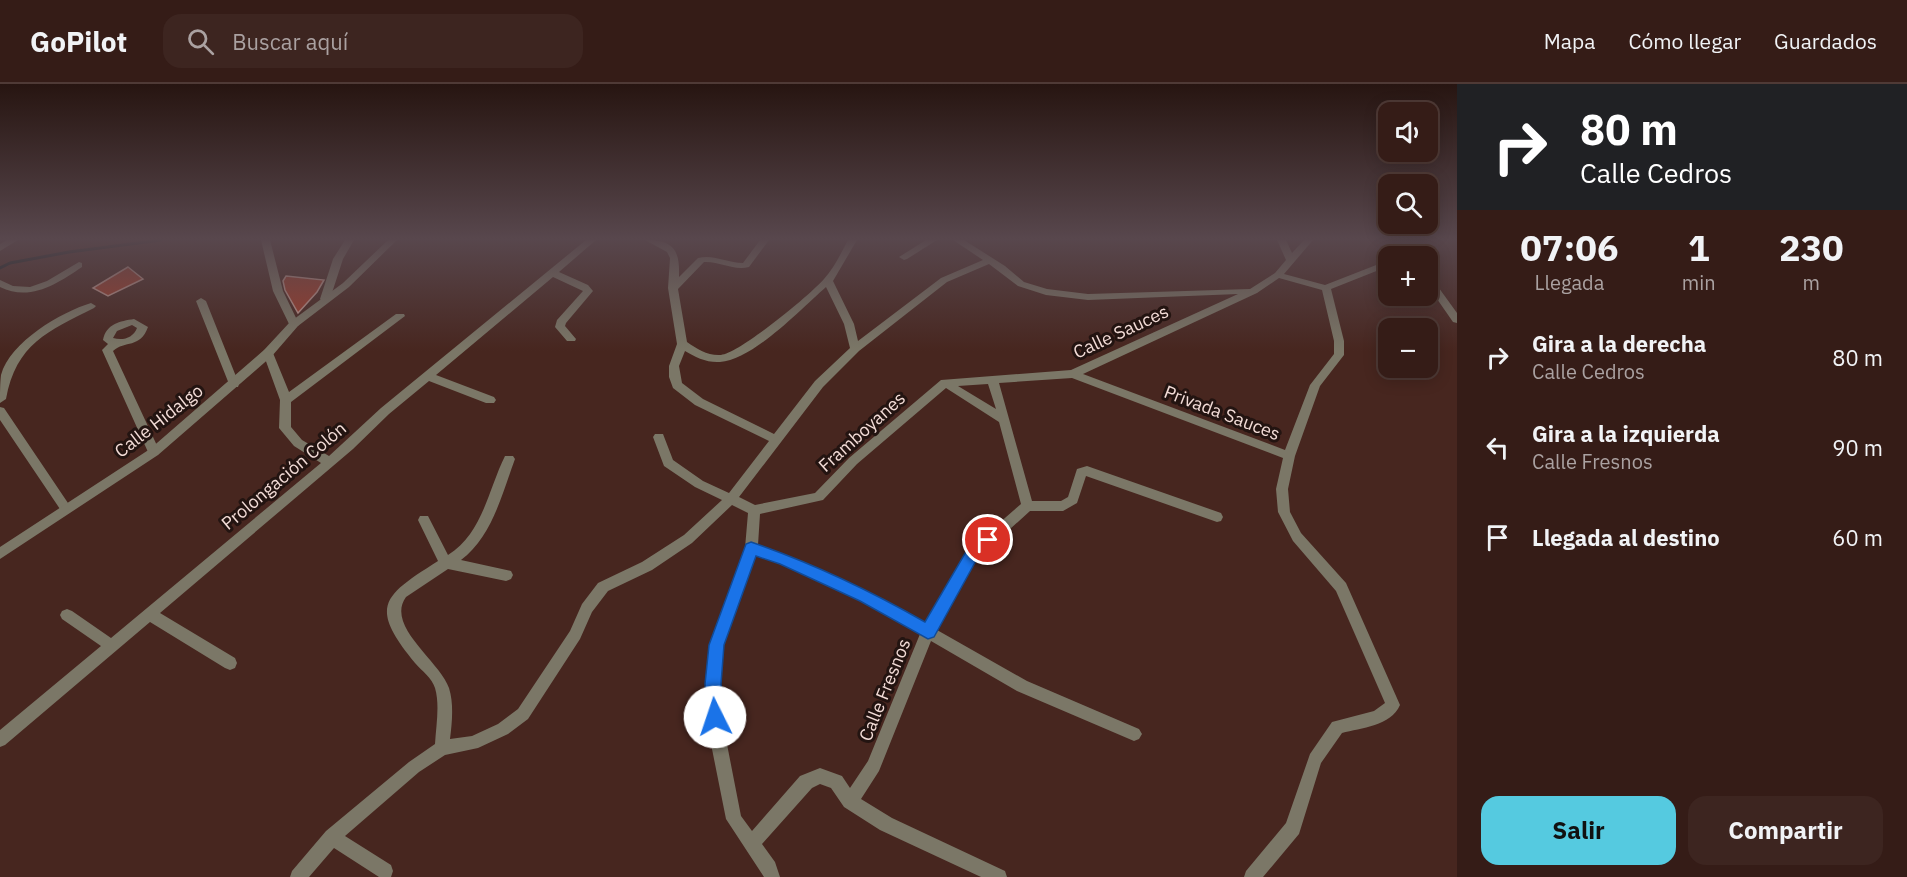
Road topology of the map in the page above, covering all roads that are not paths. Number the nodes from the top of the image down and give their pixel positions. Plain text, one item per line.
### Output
1 (56, 277) edge
2 (274, 277) edge
3 (332, 277) edge
4 (354, 277) edge
5 (547, 277) edge
6 (561, 277) edge
7 (674, 277) edge
8 (684, 277) edge
9 (830, 277) edge
10 (951, 277) edge
11 (1012, 277) edge
12 (1275, 277) edge
13 (1285, 277) edge
14 (1354, 277) edge
15 (828, 281) junction
16 (0, 283) edge
17 (673, 288) junction
18 (1326, 288) junction
19 (1254, 291) junction
20 (1438, 293) edge
21 (325, 299) junction
22 (201, 301) dead end
23 (91, 306) dead end
24 (400, 316) dead end
25 (1457, 320) edge
26 (294, 324) junction
27 (571, 339) dead end
28 (116, 343) dead end
29 (682, 344) junction
30 (855, 349) junction
31 (268, 353) junction
32 (1073, 374) junction
33 (430, 377) junction
34 (993, 381) junction
35 (945, 383) junction
36 (234, 384) junction
37 (0, 399) edge
38 (286, 400) junction
39 (490, 400) dead end
40 (0, 411) edge
41 (1004, 420) junction
42 (659, 437) dead end
43 (775, 439) junction
44 (154, 452) junction
45 (1289, 456) junction
46 (509, 459) dead end
47 (329, 462) junction
48 (730, 500) junction
49 (1026, 506) junction
50 (66, 509) junction
51 (754, 510) junction
52 (1217, 517) dead end
53 (424, 520) dead end
54 (751, 548) junction
55 (0, 554) edge
56 (446, 563) junction
57 (506, 575) dead end
58 (149, 614) junction
59 (67, 615) dead end
60 (928, 632) junction
61 (112, 646) junction
62 (230, 663) dead end
63 (1134, 734) dead end
64 (0, 741) edge
65 (442, 747) junction
66 (850, 801) junction
67 (332, 837) junction
68 (752, 843) junction
69 (385, 871) dead end
70 (298, 877) edge
71 (772, 877) edge
72 (999, 877) edge
73 (1252, 877) edge

1 - 16 street
2 - 26 street
3 - 21 street
4 - 21 street, Calle Hidalgo
5 - 33 street, Prolongación Colón
6 - 27 street
7 - 17 street
8 - 17 street
9 - 15 street
10 - 30 street
11 - 19 street
12 - 19 street, Calle Sauces
13 - 18 street
14 - 18 street
15 - 29 street
15 - 30 street
17 - 29 street
18 - 45 street, Privada Sauces
19 - 32 street, Calle Sauces
20 - 25 street
21 - 26 street, Calle Hidalgo
22 - 36 street
23 - 37 street
24 - 38 street
26 - 31 street, Calle Hidalgo
28 - 44 street
29 - 43 street
30 - 43 street
31 - 36 street, Calle Hidalgo
31 - 38 street
32 - 34 street, Calle Sauces
32 - 45 street, Privada Sauces
33 - 39 street
33 - 47 street, Prolongación Colón
34 - 35 street
34 - 41 street
35 - 41 street
35 - 51 street, Framboyanes
36 - 44 street, Calle Hidalgo
38 - 47 street
40 - 50 street
41 - 49 street
42 - 48 street
43 - 48 street
44 - 50 street, Calle Hidalgo
45 - 73 street
46 - 56 street
47 - 58 street, Prolongación Colón
48 - 51 street
48 - 65 street
49 - 52 street
49 - 60 street, Calle Fresnos
50 - 55 street, Calle Hidalgo
51 - 54 street
53 - 56 street
54 - 60 street
54 - 68 street
56 - 57 street
56 - 65 street
58 - 61 street, Prolongación Colón
58 - 62 street
59 - 61 street
60 - 63 street
60 - 66 street, Calle Fresnos
61 - 64 street, Prolongación Colón
65 - 67 street
66 - 68 street
66 - 72 street
67 - 69 street
67 - 70 street
68 - 71 street

